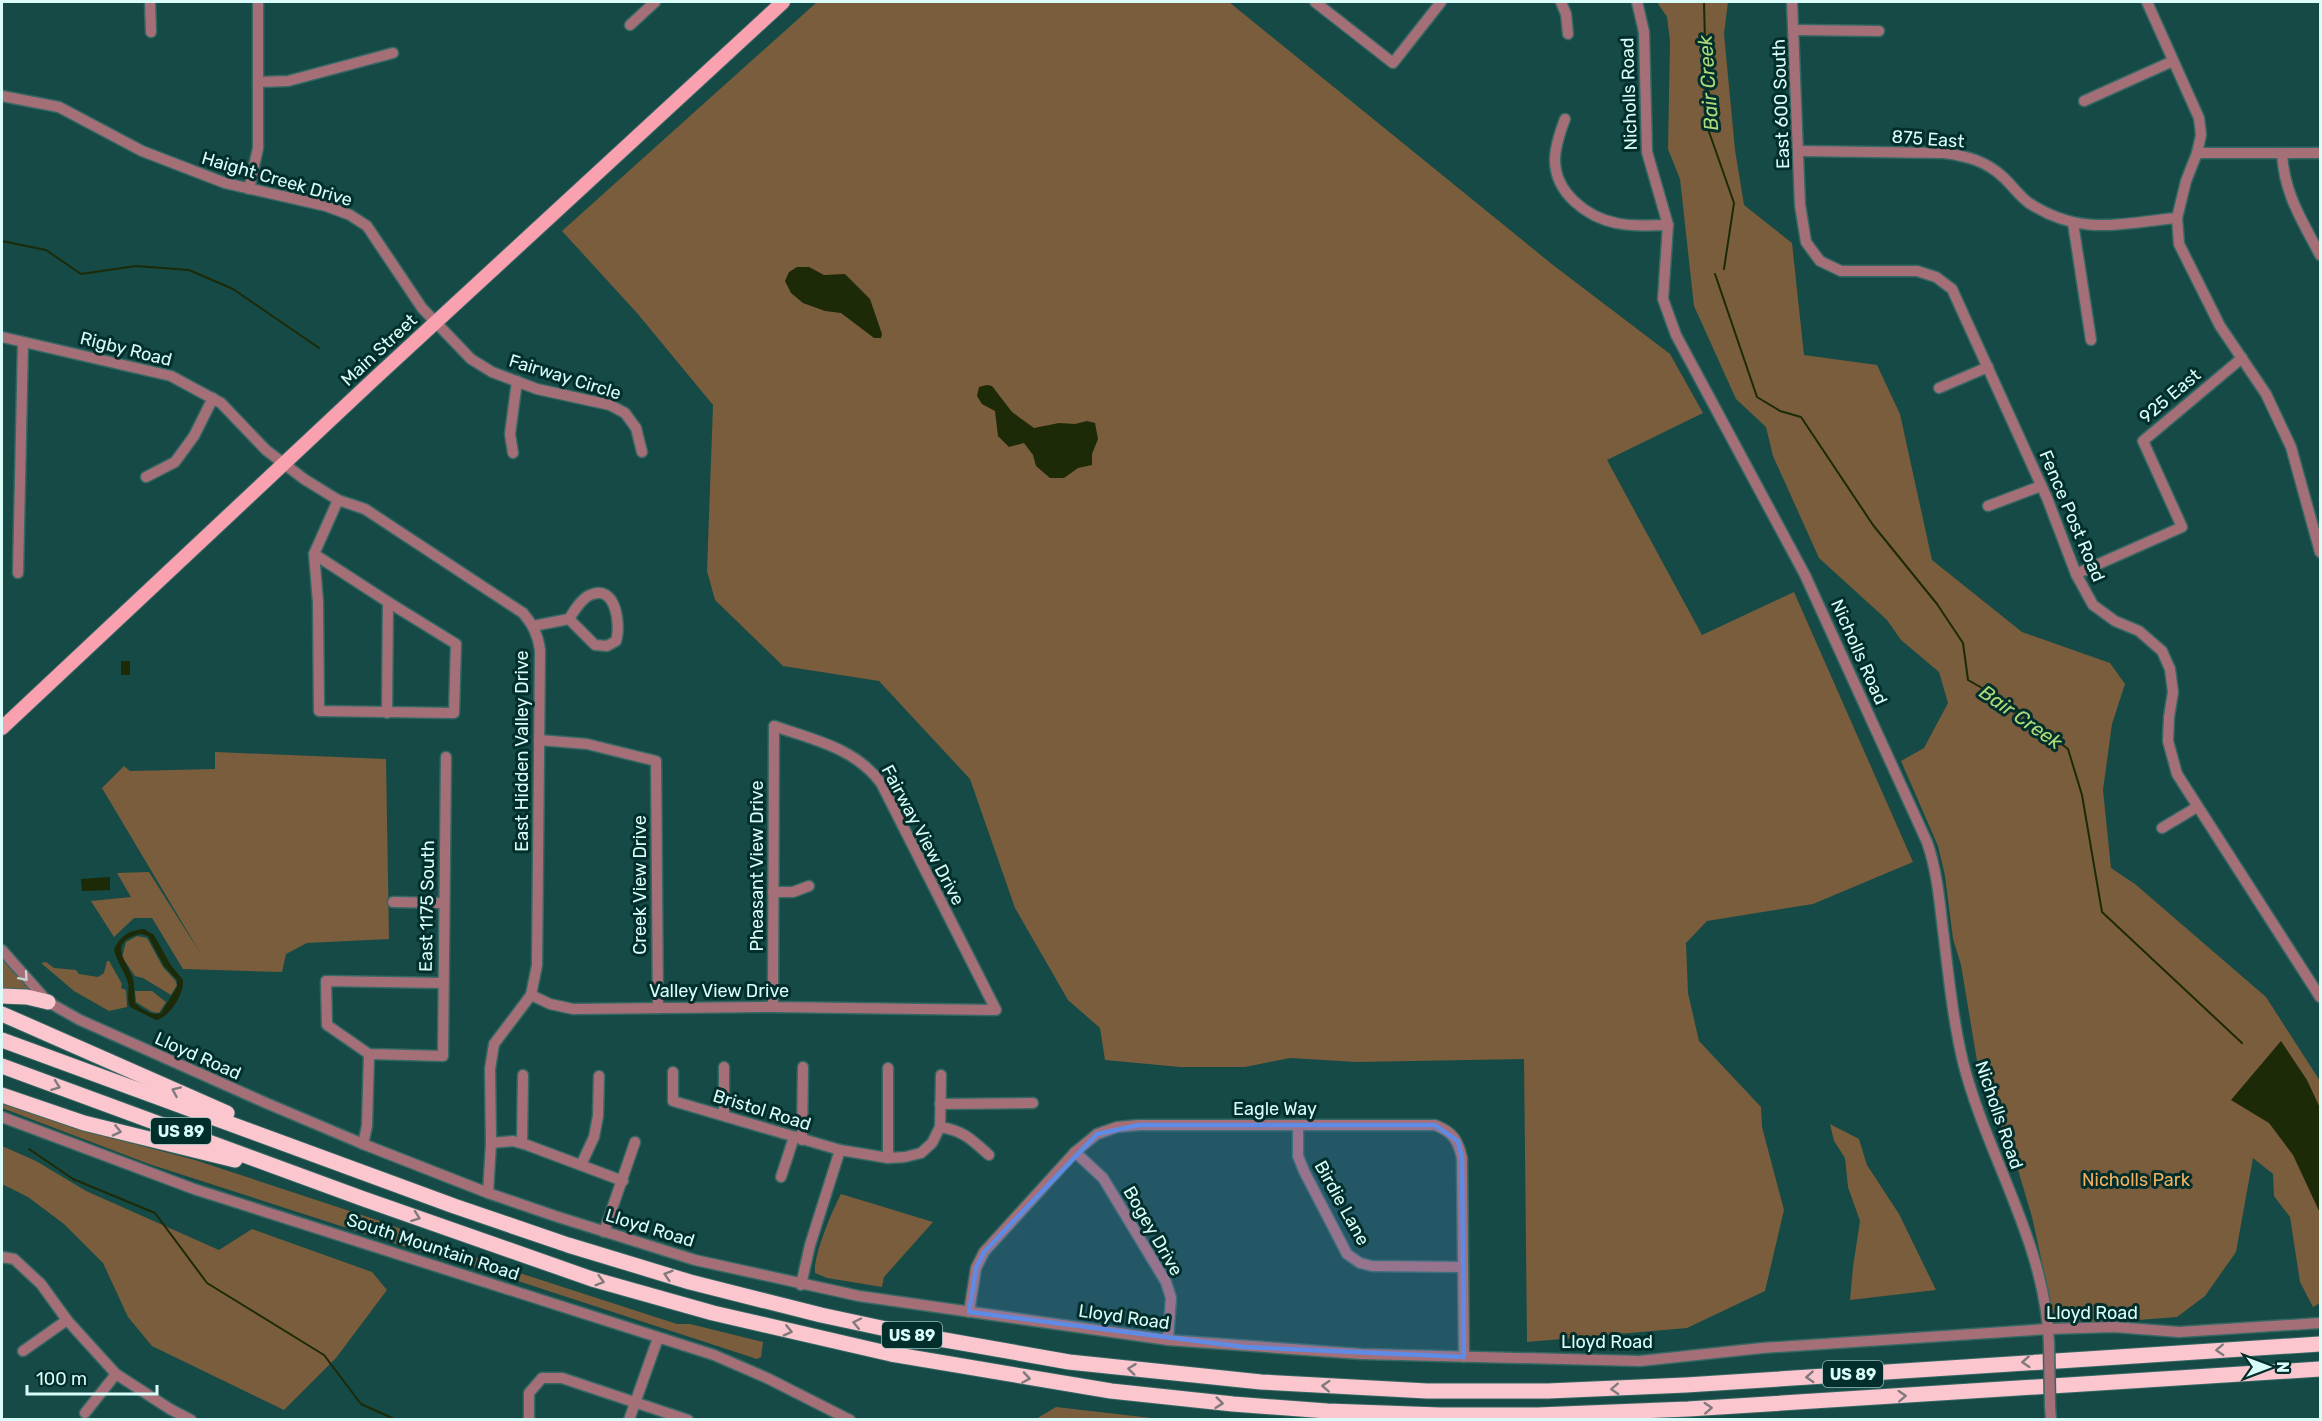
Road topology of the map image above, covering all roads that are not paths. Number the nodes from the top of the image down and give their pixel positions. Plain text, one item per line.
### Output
1 (150, 2) edge
2 (258, 2) edge
3 (655, 2) edge
4 (783, 2) edge
5 (1442, 2) edge
6 (1561, 2) edge
7 (1636, 2) edge
8 (1792, 2) edge
9 (2147, 2) edge
10 (1321, 3) edge
11 (630, 25) dead end
12 (1795, 30) junction
13 (1880, 31) dead end
14 (151, 32) dead end
15 (1568, 34) dead end
16 (393, 52) dead end
17 (2173, 61) junction
18 (258, 81) junction
19 (2, 96) edge
20 (2084, 101) dead end
21 (1565, 119) dead end
22 (1799, 151) junction
23 (2197, 153) junction
24 (2282, 153) junction
25 (2320, 153) edge
26 (249, 189) junction
27 (1800, 205) joint
28 (2176, 218) junction
29 (2073, 223) junction
30 (1668, 225) junction
31 (2320, 255) edge
32 (435, 323) junction
33 (2, 337) edge
34 (2091, 340) dead end
35 (24, 342) junction
36 (2242, 358) junction
37 (1988, 367) junction
38 (517, 381) junction
39 (1939, 388) dead end
40 (213, 398) junction
41 (642, 452) dead end
42 (513, 453) dead end
43 (284, 465) junction
44 (146, 477) dead end
45 (2041, 486) junction
46 (338, 500) junction
47 (1988, 506) dead end
48 (2320, 552) edge
49 (314, 554) junction
50 (18, 573) dead end
51 (2076, 574) junction
52 (388, 602) junction
53 (568, 619) junction
54 (533, 626) junction
55 (387, 713) junction
56 (774, 726) joint
57 (2, 728) edge
58 (539, 740) junction
59 (446, 757) dead end
60 (2197, 807) junction
61 (2162, 828) dead end
62 (809, 886) dead end
63 (773, 892) junction
64 (393, 902) dead end
65 (443, 903) junction
66 (2, 950) edge
67 (443, 982) junction
68 (531, 995) junction
69 (2, 996) edge
70 (2320, 997) edge
71 (48, 1002) junction
72 (772, 1007) junction
73 (658, 1008) junction
74 (996, 1010) joint
75 (2, 1014) edge
76 (2, 1040) edge
77 (369, 1054) junction
78 (2, 1066) edge
79 (803, 1067) dead end
80 (724, 1068) dead end
81 (888, 1068) dead end
82 (674, 1072) dead end
83 (523, 1075) dead end
84 (941, 1075) dead end
85 (599, 1076) dead end
86 (2, 1095) edge
87 (1033, 1103) dead end
88 (940, 1104) junction
89 (724, 1114) junction
90 (2, 1117) edge
91 (1298, 1125) junction
92 (940, 1127) junction
93 (798, 1138) junction
94 (635, 1142) dead end
95 (490, 1143) junction
96 (522, 1143) junction
97 (363, 1144) junction
98 (840, 1150) junction
99 (1076, 1152) junction
100 (988, 1155) dead end
101 (888, 1158) junction
102 (581, 1165) junction
103 (344, 1166) junction
104 (781, 1177) dead end
105 (623, 1181) junction
106 (488, 1193) junction
107 (361, 1198) junction
108 (604, 1232) junction
109 (2, 1257) edge
110 (1463, 1267) junction
111 (801, 1285) junction
112 (969, 1312) junction
113 (67, 1320) junction
114 (2320, 1323) edge
115 (2048, 1329) junction
116 (658, 1338) junction
117 (1168, 1340) junction
118 (2320, 1344) edge
119 (23, 1351) dead end
120 (1464, 1357) junction
121 (2320, 1369) edge
122 (117, 1374) junction
123 (635, 1402) junction
124 (85, 1413) dead end
125 (191, 1419) edge
126 (529, 1419) edge
127 (629, 1419) edge
128 (688, 1419) edge
129 (850, 1419) edge
130 (2051, 1419) edge

1 - 14 street
2 - 18 street
3 - 11 street
4 - 32 main road, Main Street
5 - 10 street
6 - 15 street
7 - 30 street, Nicholls Road
8 - 12 street, East 600 South
9 - 17 street
12 - 13 street
12 - 22 street, East 600 South
16 - 18 street
17 - 20 street
17 - 23 street
18 - 26 street
19 - 26 street, Haight Creek Drive
21 - 30 street
22 - 27 street, East 600 South
22 - 29 street, 875 East
23 - 24 street
23 - 28 street
24 - 25 street
24 - 31 street
26 - 32 street, Haight Creek Drive
27 - 37 street, Fence Post Road
28 - 29 street, 875 East
28 - 36 street
29 - 34 street
30 - 115 street, Nicholls Road
32 - 38 street, Fairway Circle
32 - 43 main road, Main Street
33 - 35 street, Rigby Road
35 - 40 street, Rigby Road
35 - 50 street
36 - 48 street
36 - 51 street, 925 East
37 - 39 street
37 - 45 street, Fence Post Road
38 - 41 street, Fairway Circle
38 - 42 street
40 - 43 street, Rigby Road
40 - 44 street
43 - 46 street, East Hidden Valley Drive
43 - 57 main road, Main Street
45 - 47 street
45 - 51 street, Fence Post Road
46 - 49 street
46 - 54 street, East Hidden Valley Drive
49 - 52 street
49 - 55 street
51 - 60 street, Fence Post Road
52 - 55 street
52 - 55 street
53 - 53 street
53 - 54 street
54 - 58 street, East Hidden Valley Drive
56 - 63 street, Pheasant View Drive
56 - 74 street, Fairway View Drive
58 - 68 street, East Hidden Valley Drive
58 - 73 street, Creek View Drive
59 - 65 street, East 1175 South
60 - 61 street
60 - 70 street, Fence Post Road
62 - 63 street
63 - 72 street, Pheasant View Drive
64 - 65 street
65 - 67 street, East 1175 South
66 -> 71 street, Lloyd Road
67 - 77 street, East 1175 South
67 - 77 street
68 - 73 street, Valley View Drive
68 - 95 street
69 - 71 highway
71 - 97 street, Lloyd Road
72 - 73 street, Valley View Drive
72 - 74 street, Valley View Drive
103 -> 75 highway
76 - 103 highway, US 89
77 - 97 street
78 -> 107 highway, US 89
79 - 93 street
80 - 89 street
81 - 101 street
82 - 89 street, Bristol Road
83 - 96 street
84 - 88 street
85 - 102 street
86 -> 107 highway
87 - 88 street
88 - 92 street
89 - 93 street, Bristol Road
90 - 116 street, South Mountain Road
91 - 99 street, Eagle Way
91 - 110 street, Birdie Lane
91 - 110 street, Eagle Way
92 - 100 street
92 - 101 street, Bristol Road
93 - 98 street, Bristol Road
93 - 104 street
94 - 105 street
95 - 96 street
95 - 106 street
96 - 102 street
97 - 106 street, Lloyd Road
98 - 101 street, Bristol Road
98 - 111 street
99 - 112 street, Eagle Way
99 - 117 street, Bogey Drive
102 - 105 street
118 -> 103 highway, US 89
105 - 108 street
106 - 108 street, Lloyd Road
107 -> 121 highway, US 89
108 - 111 street, Lloyd Road
109 - 113 street
110 - 120 street, Eagle Way
111 - 112 street, Lloyd Road
112 - 117 street, Lloyd Road
113 - 119 street
113 - 122 street
114 - 115 street, Lloyd Road
115 - 120 street, Lloyd Road
115 - 130 street, Nicholls Road, bridge
116 - 123 street
116 - 129 street, South Mountain Road
117 - 120 street, Lloyd Road
122 - 124 street
122 - 125 street
123 - 126 street
123 - 127 street
123 - 128 street

